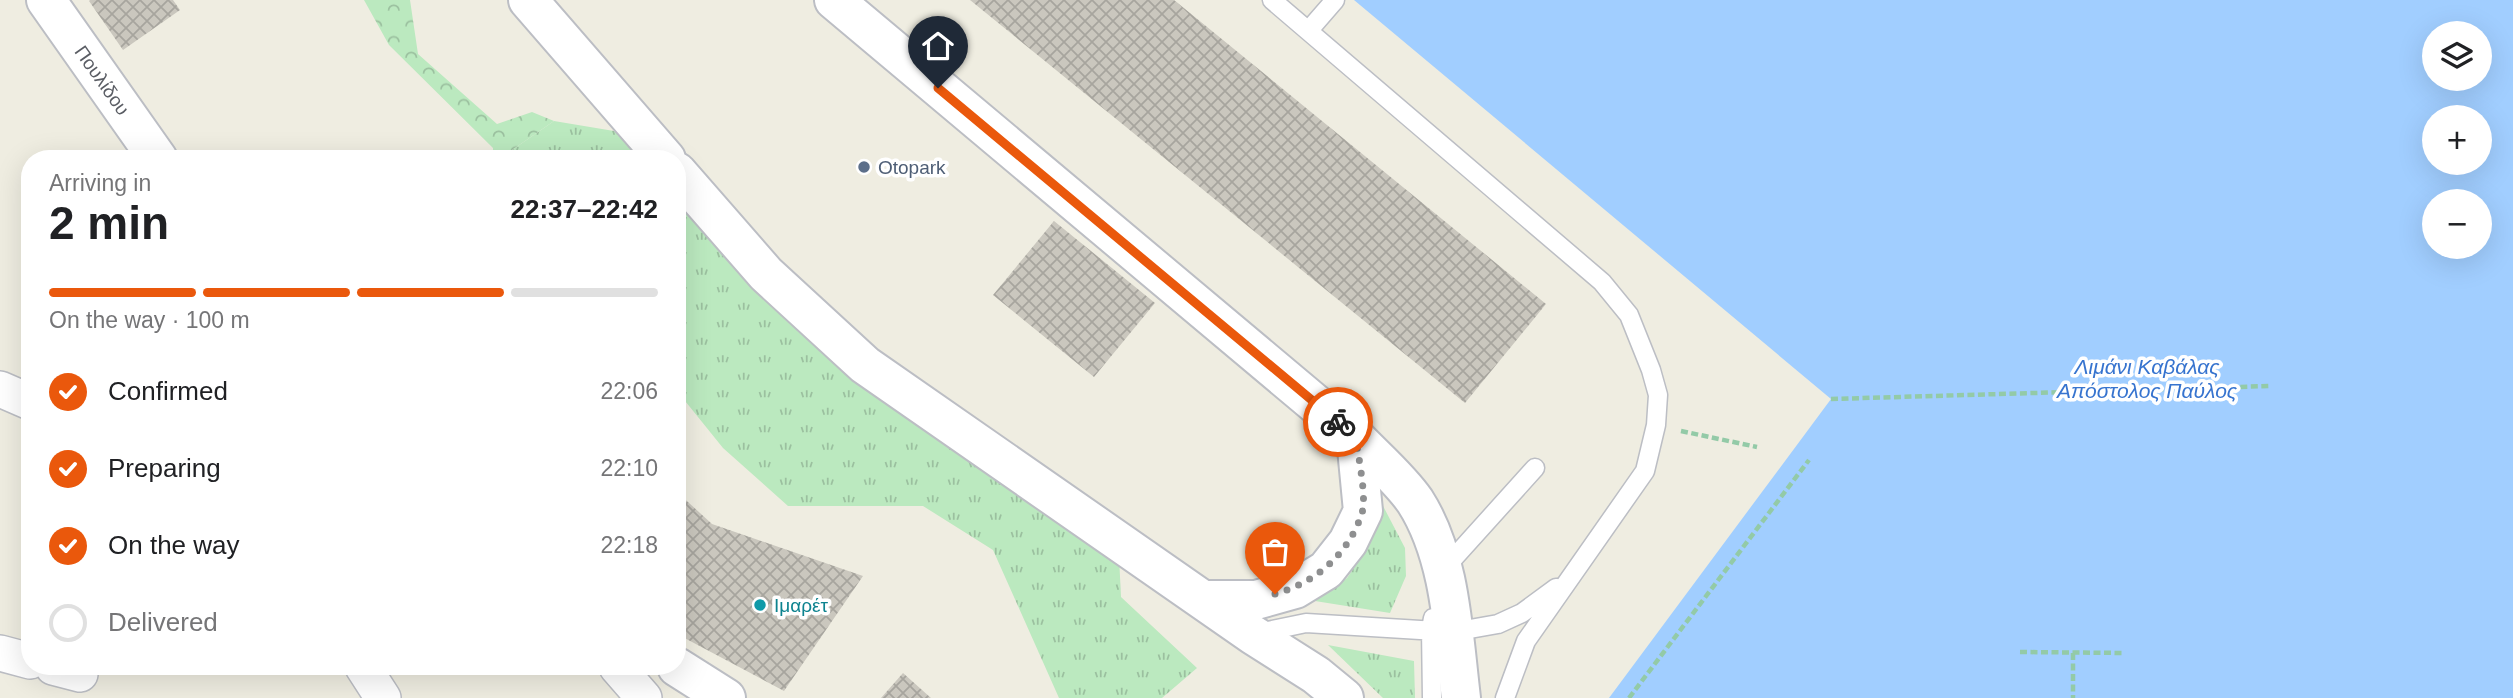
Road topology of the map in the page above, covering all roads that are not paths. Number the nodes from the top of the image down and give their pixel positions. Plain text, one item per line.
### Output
1 (46, 0) edge
2 (528, 0) edge
3 (835, 0) edge
4 (1272, 0) edge
5 (1335, 0) edge
6 (1309, 30) junction
7 (152, 150) edge
8 (658, 150) edge
9 (686, 182) edge
10 (0, 389) edge
11 (21, 398) edge
12 (1356, 438) junction
13 (1535, 468) dead end
14 (1442, 570) junction
15 (1568, 580) junction
16 (1205, 600) junction
17 (1442, 631) junction
18 (1252, 635) junction
19 (0, 653) edge
20 (21, 659) edge
21 (686, 673) edge
22 (368, 675) edge
23 (624, 675) edge
24 (383, 698) edge
25 (645, 698) edge
26 (726, 698) edge
27 (1344, 698) edge
28 (1432, 698) edge
29 (1461, 698) edge
30 (1506, 698) edge

1 - 7 street, Πουλίδου
2 - 8 street
3 - 12 street
4 - 6 lane
5 - 6 lane
6 - 15 lane
9 - 16 street
10 - 11 street
12 - 14 street
12 - 16 street
13 - 14 lane
14 - 17 street
15 - 17 lane
15 - 30 lane
16 - 18 street
17 - 18 lane
17 - 28 lane
17 - 29 street
18 - 27 street
19 - 20 street
21 - 26 street
22 - 24 street
23 - 25 street

